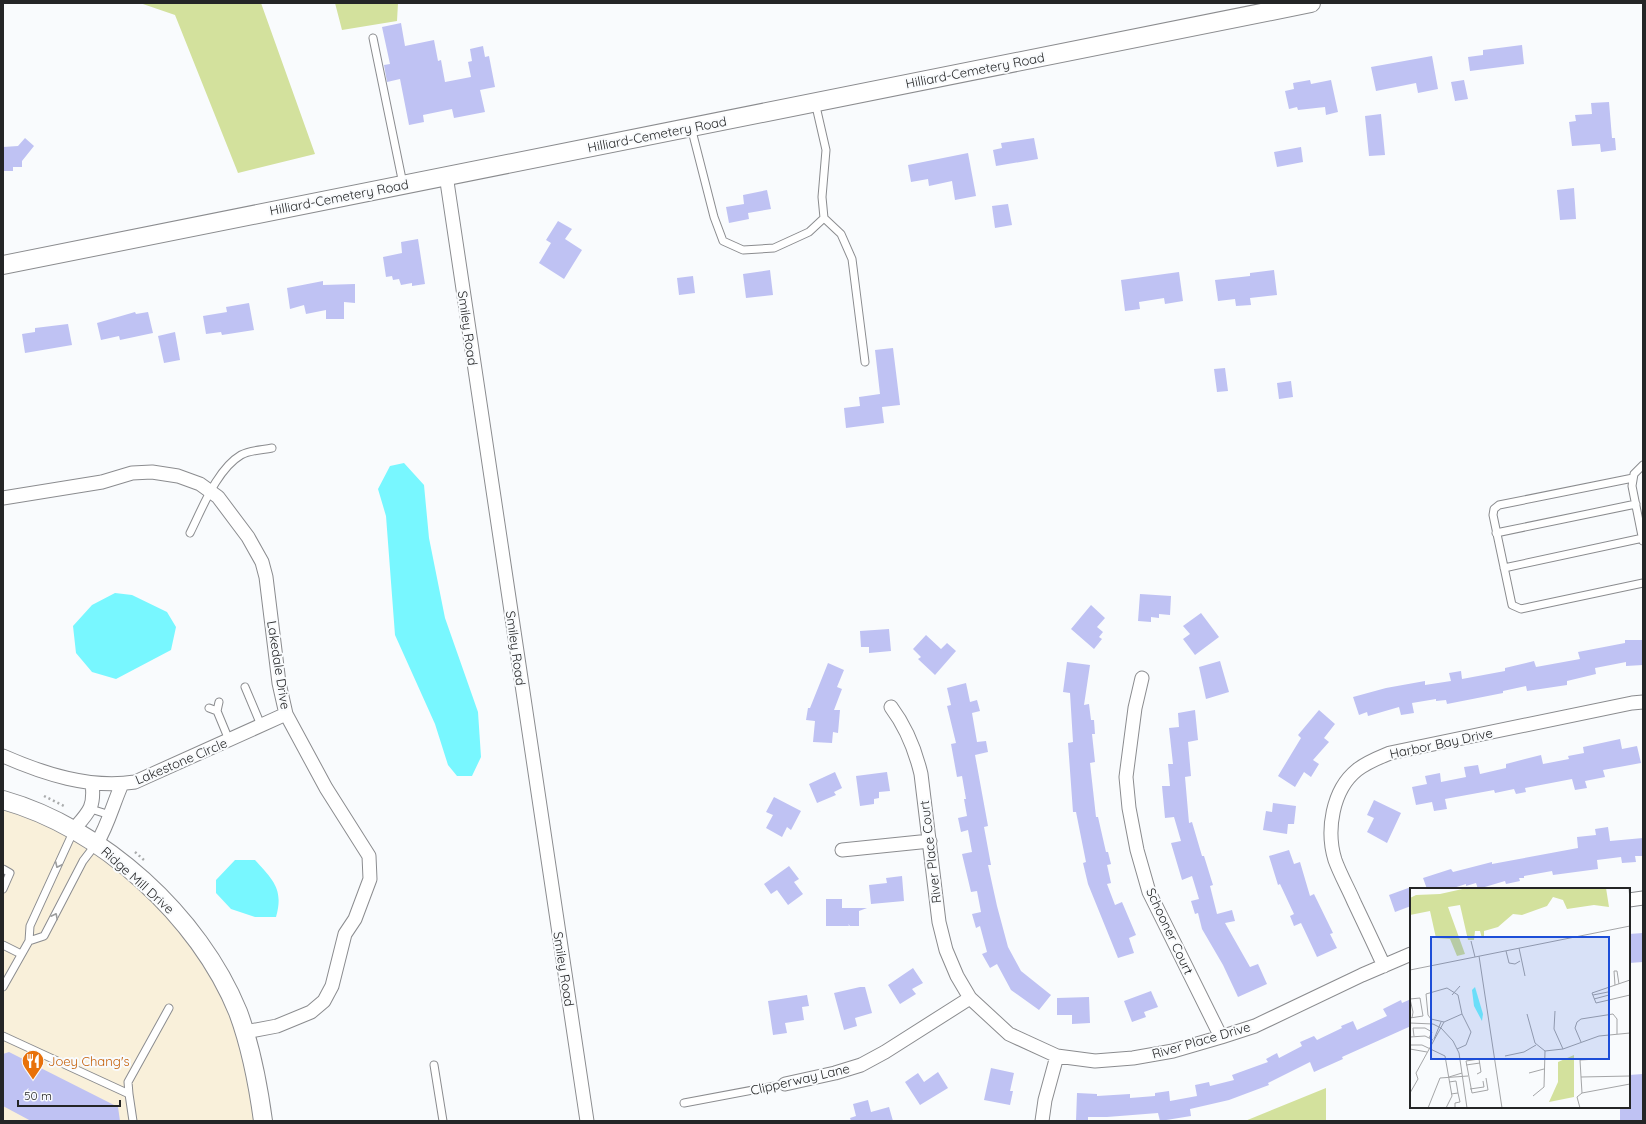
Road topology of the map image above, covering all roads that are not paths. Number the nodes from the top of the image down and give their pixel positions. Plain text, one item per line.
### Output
1 (1311, 3) edge
2 (373, 38) dead end
3 (815, 102) junction
4 (691, 127) junction
5 (446, 176) junction
6 (403, 184) junction
7 (824, 218) junction
8 (3, 265) edge
9 (865, 362) dead end
10 (272, 448) dead end
11 (1643, 465) edge
12 (1632, 478) junction
13 (212, 491) junction
14 (3, 498) edge
15 (1636, 504) junction
16 (190, 533) dead end
17 (1496, 533) junction
18 (1643, 539) edge
19 (1504, 568) junction
20 (1643, 583) edge
21 (1142, 678) dead end
22 (246, 686) dead end
23 (219, 702) dead end
24 (1643, 702) edge
25 (891, 707) dead end
26 (208, 708) dead end
27 (217, 711) junction
28 (286, 714) junction
29 (262, 725) junction
30 (229, 740) junction
31 (3, 756) edge
32 (92, 783) junction
33 (122, 784) junction
34 (3, 800) edge
35 (91, 809) junction
36 (110, 816) junction
37 (74, 829) junction
38 (930, 842) junction
39 (96, 843) junction
40 (842, 850) dead end
41 (3, 869) edge
42 (3, 889) edge
43 (1643, 898) edge
44 (1630, 900) edge
45 (29, 941) junction
46 (3, 945) edge
47 (21, 954) junction
48 (1410, 954) edge
49 (1384, 966) junction
50 (3, 987) edge
51 (970, 998) junction
52 (170, 1008) dead end
53 (245, 1032) junction
54 (3, 1036) edge
55 (1221, 1037) junction
56 (1057, 1056) junction
57 (434, 1065) dead end
58 (785, 1084) joint
59 (129, 1094) junction
60 (684, 1102) dead end
61 (133, 1121) edge
62 (263, 1121) edge
63 (443, 1121) edge
64 (587, 1121) edge
65 (1042, 1121) edge

1 - 3 main road, Hilliard-Cemetery Road
2 - 6 lane
3 - 4 main road, Hilliard-Cemetery Road
3 - 7 lane
4 - 5 main road, Hilliard-Cemetery Road
4 - 7 lane
5 - 6 main road, Hilliard-Cemetery Road
5 - 64 street, Smiley Road
6 - 8 main road, Hilliard-Cemetery Road
7 - 9 lane
10 - 13 lane
11 - 12 lane
12 - 15 lane
12 - 17 lane
13 - 14 street, Lakedale Drive
13 - 16 lane
13 - 28 street, Lakedale Drive
15 - 17 lane
15 - 18 lane
17 - 19 lane
18 - 19 lane
19 - 20 lane
21 - 55 street, Schooner Court
22 - 29 lane
23 - 27 lane
24 - 49 street, Harbor Bay Drive
25 - 38 street, River Place Court
26 - 27 lane
27 - 30 lane
28 - 29 street, Lakestone Circle
28 - 53 street, Lakedale Drive
29 - 30 street, Lakestone Circle
30 - 33 street, Lakestone Circle
31 - 32 street, Lakestone Circle
32 - 33 street, Lakestone Circle
32 - 35 street
33 - 36 street
34 - 37 main road, Ridge Mill Drive
35 - 36 lane
35 - 37 street
36 - 39 street
37 - 39 main road, Ridge Mill Drive
37 -> 45 lane
38 - 40 street
38 - 51 street, River Place Court
45 -> 39 lane
39 - 53 main road, Ridge Mill Drive
41 - 42 lane
43 - 44 street
45 - 47 lane
46 - 47 lane
47 - 50 lane
48 - 49 street, River Place Drive
49 - 55 street, River Place Drive
51 - 56 street, River Place Drive
51 - 58 street, Clipperway Lane
52 - 59 lane
53 - 62 main road, Ridge Mill Drive
54 - 59 lane
55 - 56 street, River Place Drive
56 - 65 street
57 - 63 lane
58 - 60 lane, Clipperway Lane
59 - 61 lane

